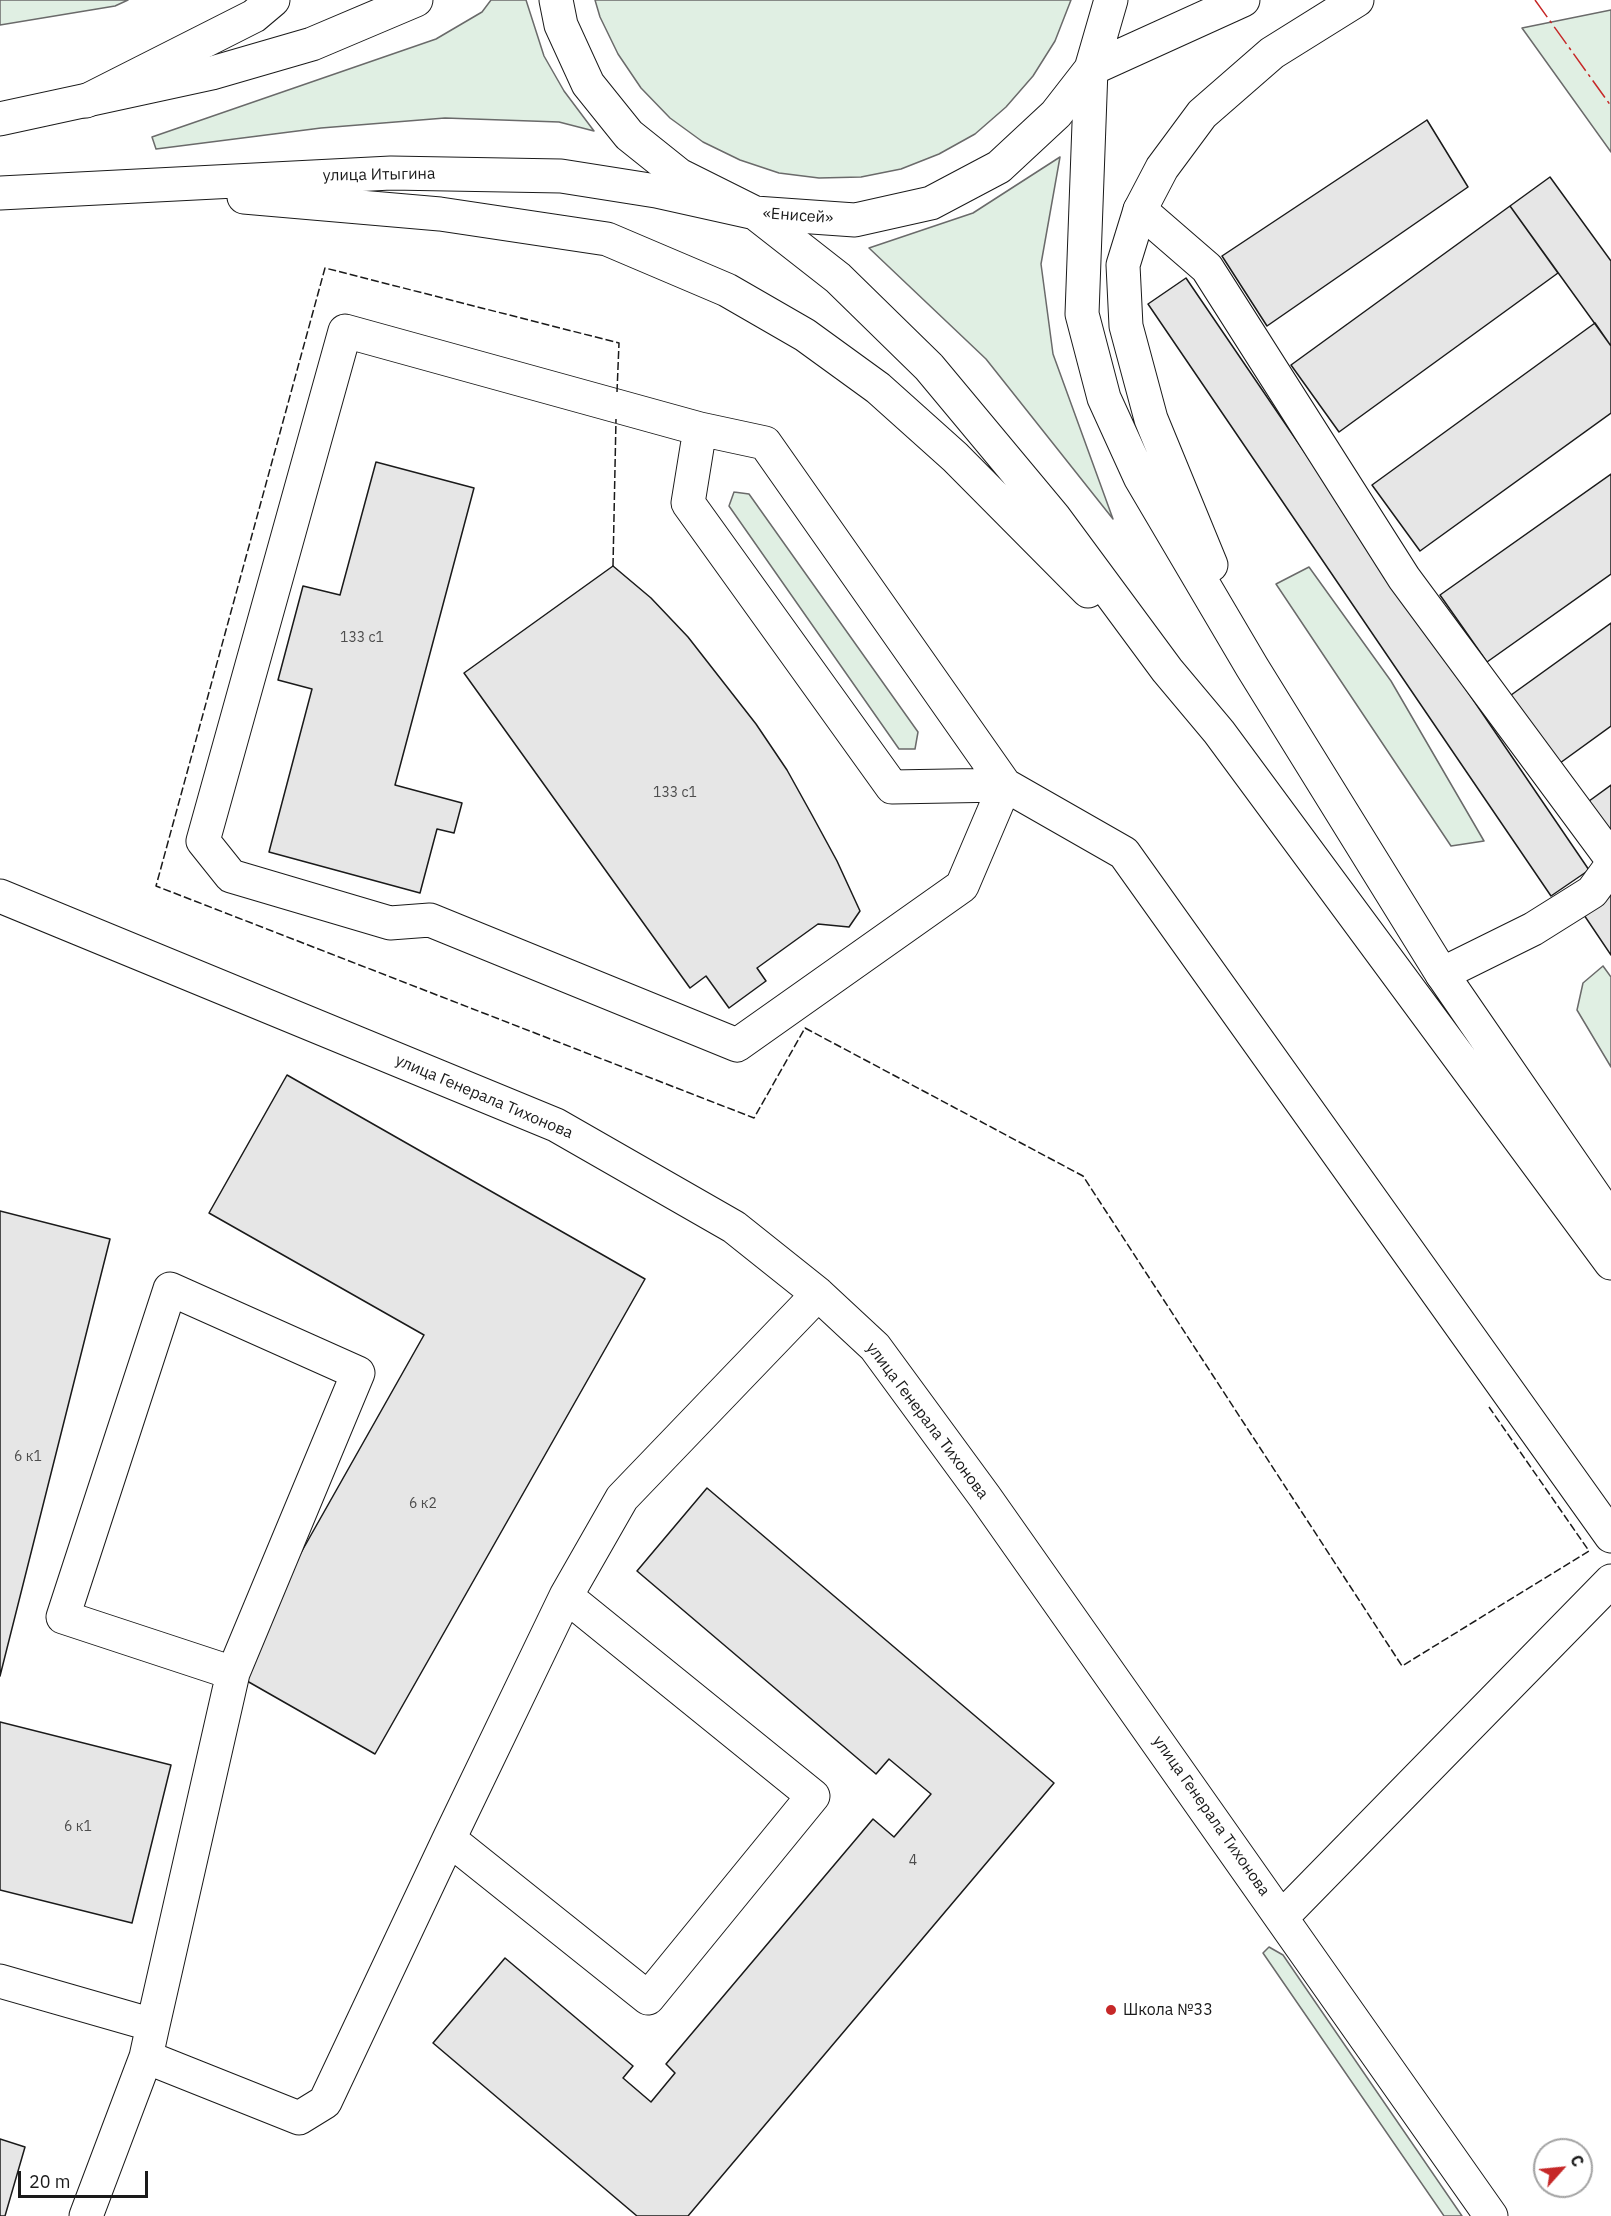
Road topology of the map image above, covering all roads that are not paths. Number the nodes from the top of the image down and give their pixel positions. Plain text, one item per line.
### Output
1 (273, 0) edge
2 (416, 0) edge
3 (556, 0) edge
4 (1111, 0) edge
5 (1243, 0) edge
6 (1357, 0) edge
7 (1091, 69) junction
8 (86, 101) junction
9 (0, 119) edge
10 (120, 186) junction
11 (0, 192) edge
12 (1140, 210) junction
13 (755, 213) junction
14 (700, 429) junction
15 (1252, 667) junction
16 (1167, 670) junction
17 (1005, 784) junction
18 (1611, 858) edge
19 (1611, 866) edge
20 (0, 896) edge
21 (1442, 974) junction
22 (1611, 1220) edge
23 (1611, 1263) edge
24 (818, 1294) junction
25 (1611, 1536) edge
26 (1611, 1581) edge
27 (566, 1596) junction
28 (233, 1673) junction
29 (448, 1839) junction
30 (1282, 1917) junction
31 (0, 1981) edge
32 (153, 2025) junction
33 (146, 2057) junction
34 (86, 2216) edge
35 (1491, 2216) edge

1 - 8 main road
2 - 8 main road
3 - 13 main road, «Енисей»
4 - 7 main road, «Енисей»
5 - 7 main road, «Енисей»
6 - 12 main road
7 - 13 main road, «Енисей»
7 - 15 main road
8 - 9 main road
10 - 11 main road, улица Итыгина
10 - 13 main road, улица Итыгина
10 - 16 main road
12 - 15 main road
12 - 18 main road
13 - 16 main road
14 - 17 main road
14 - 17 main road
14 - 17 main road
15 - 21 main road
16 - 23 main road
17 - 25 main road
19 - 21 main road
20 - 24 main road, улица Генерала Тихонова
21 - 22 main road
24 - 27 main road
24 - 30 main road, улица Генерала Тихонова
26 - 30 main road
27 - 29 main road
27 - 29 main road
28 - 28 main road
28 - 32 main road
29 - 33 main road
30 - 35 main road, улица Генерала Тихонова
31 - 32 main road
32 - 33 main road
33 - 34 main road

